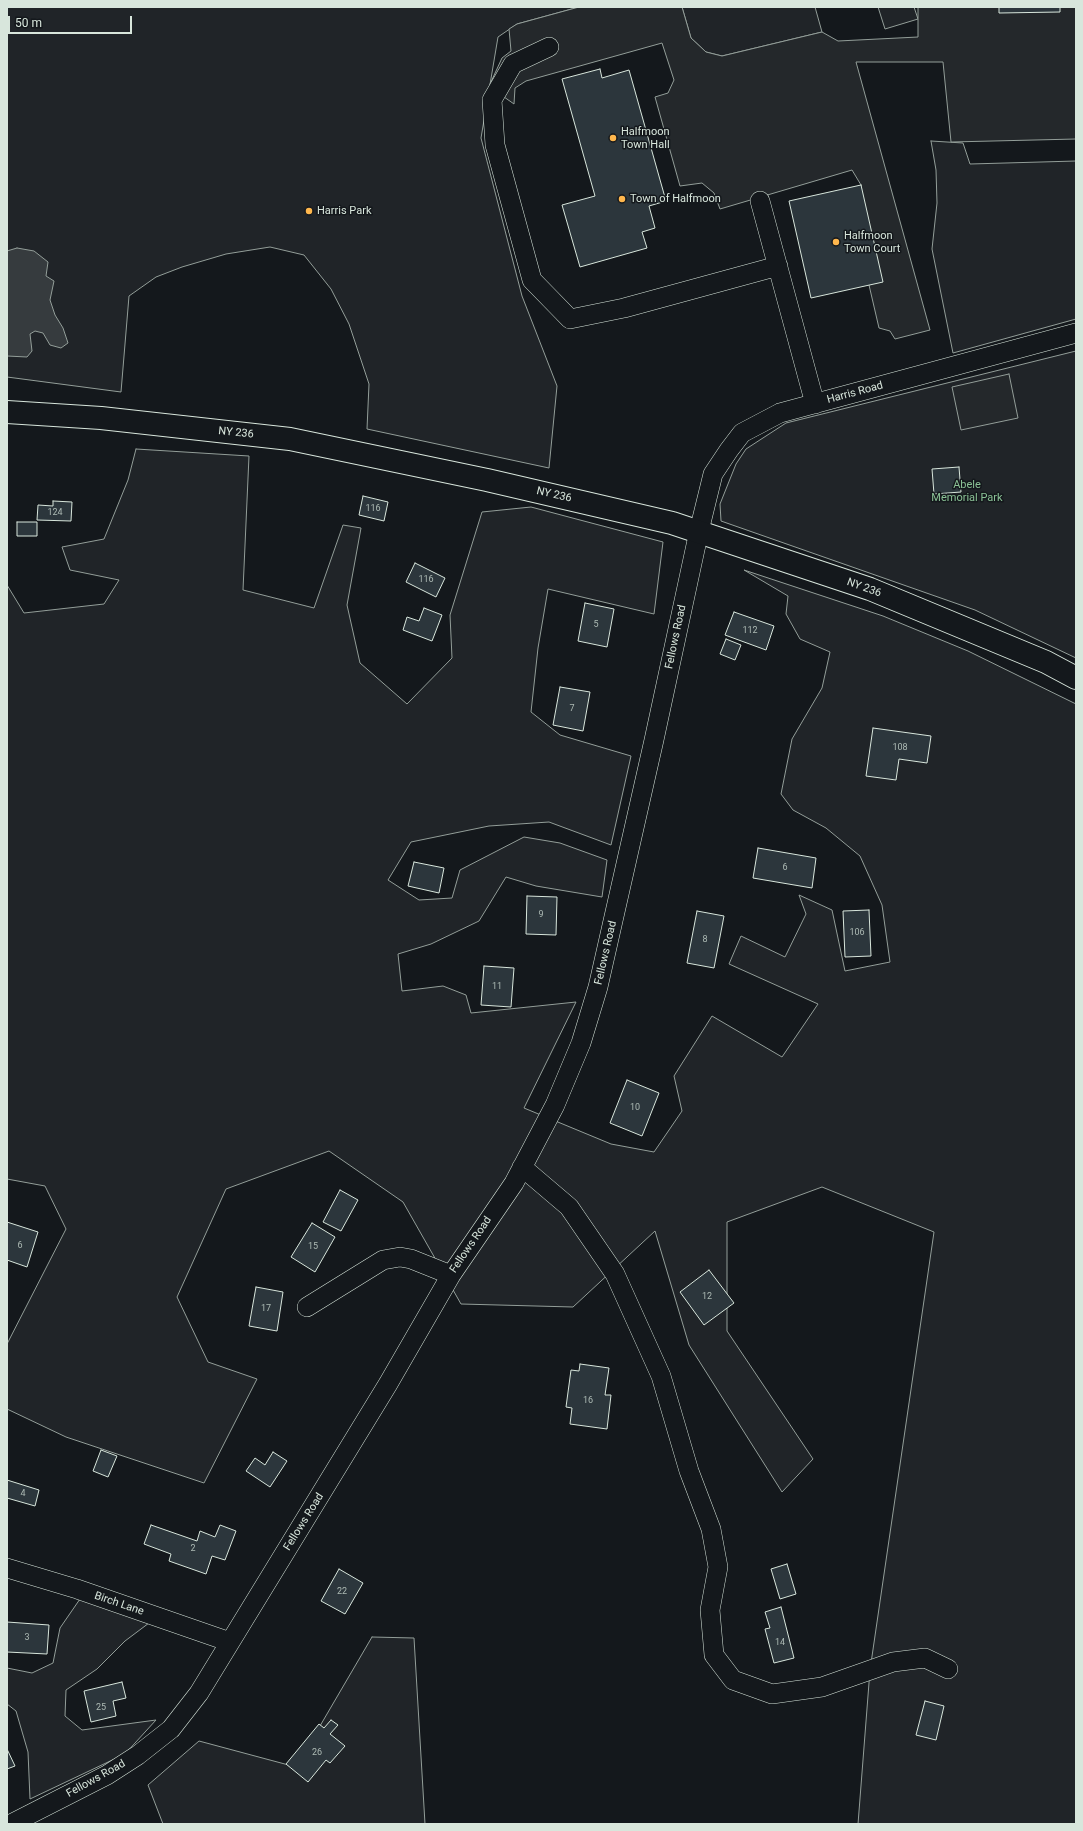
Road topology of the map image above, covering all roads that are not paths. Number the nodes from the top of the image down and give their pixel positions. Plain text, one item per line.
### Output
1 (549, 47) dead end
2 (760, 201) dead end
3 (778, 266) junction
4 (1076, 333) edge
5 (815, 404) junction
6 (7, 412) edge
7 (698, 530) junction
8 (1076, 678) edge
9 (522, 1167) junction
10 (451, 1275) junction
11 (307, 1307) dead end
12 (7, 1568) edge
13 (230, 1642) junction
14 (948, 1669) dead end
15 (11, 1824) edge

1 - 3 street
2 - 3 street
3 - 5 street
4 - 5 street, Harris Road
5 - 7 street, Harris Road
6 - 7 main road, NY 236 / NY 236
7 - 8 main road, NY 236 / NY 236
7 - 9 street, Fellows Road
9 - 10 street, Fellows Road
9 - 14 street
10 - 11 street
10 - 13 street, Fellows Road
12 - 13 street, Birch Lane
13 - 15 street, Fellows Road

